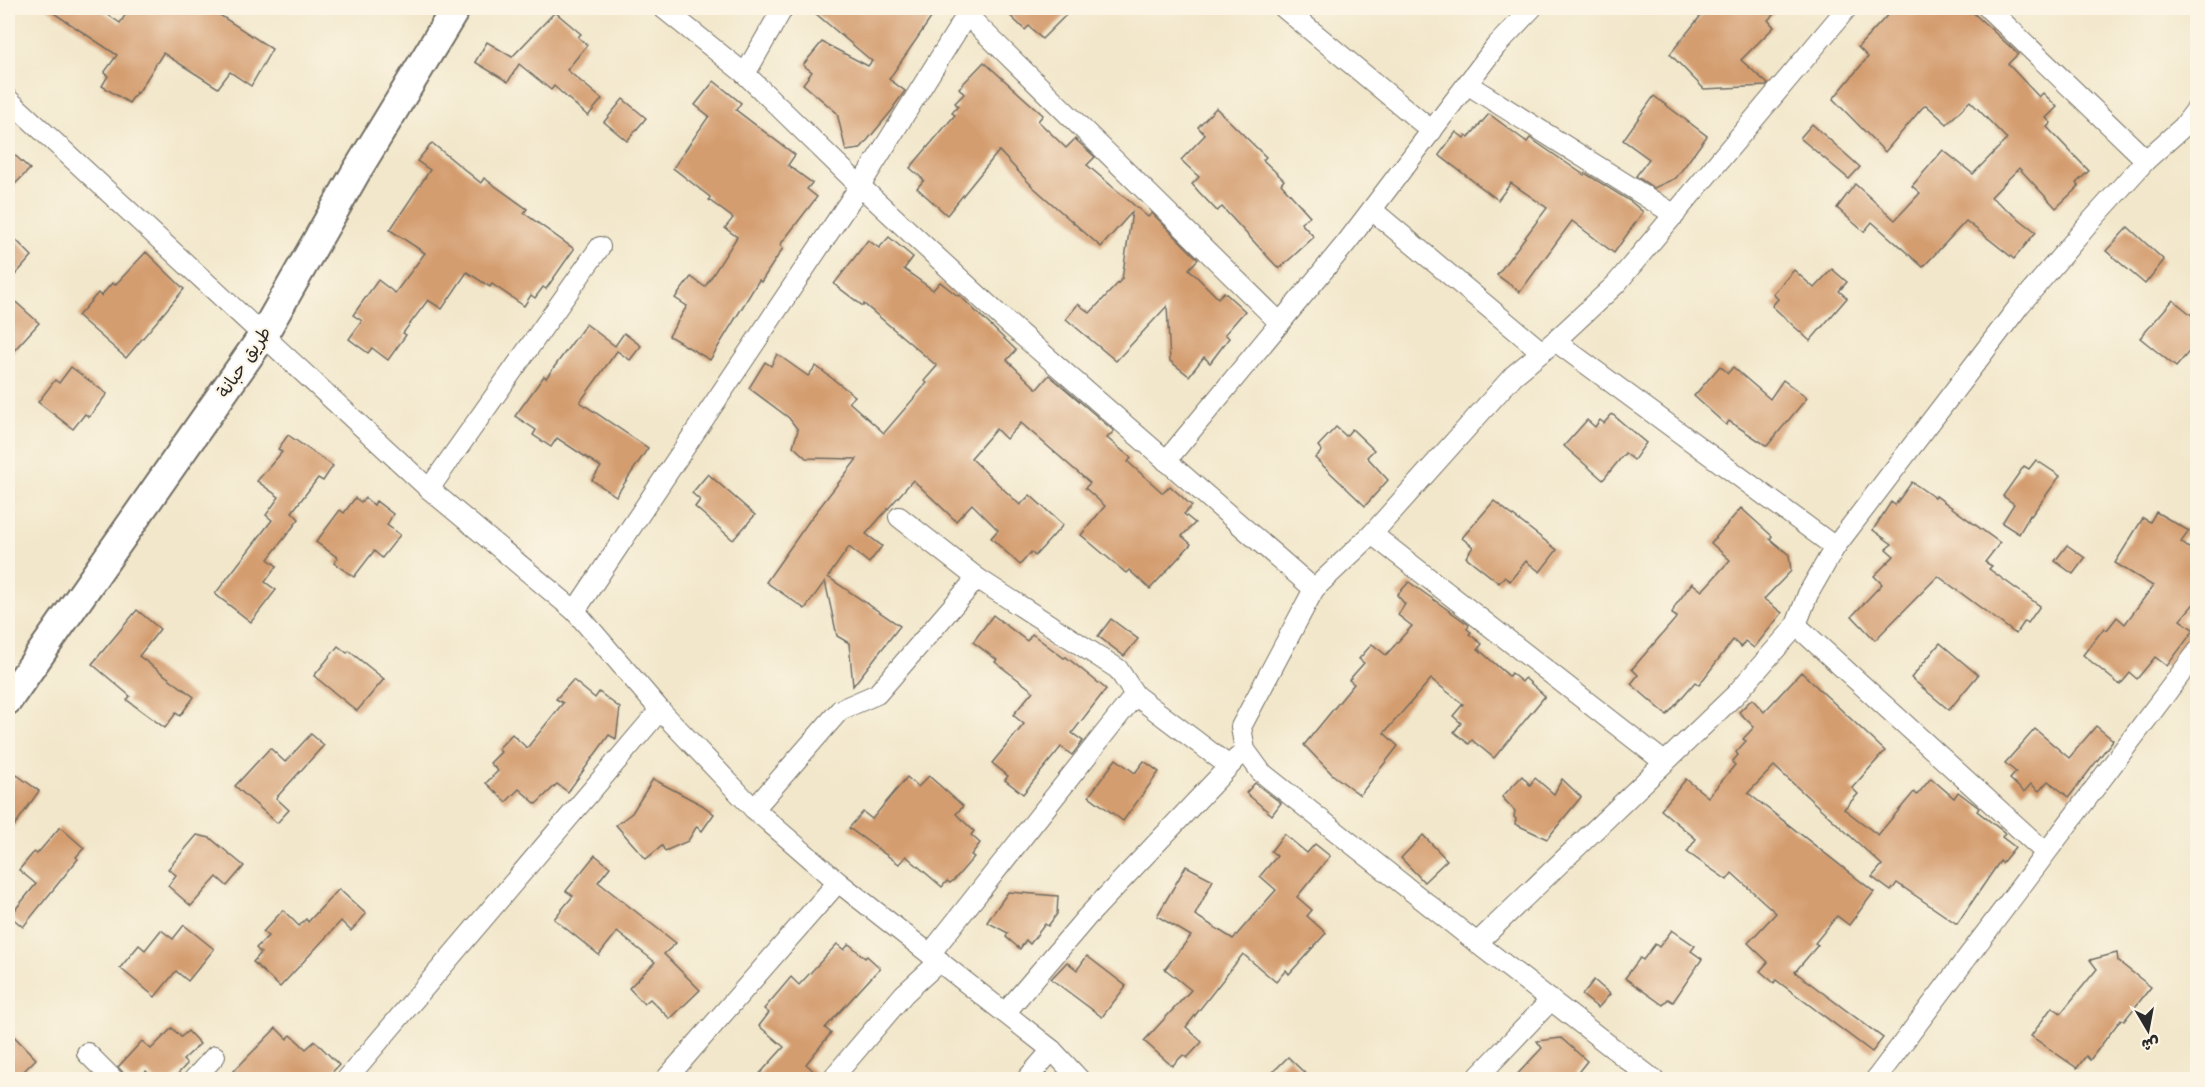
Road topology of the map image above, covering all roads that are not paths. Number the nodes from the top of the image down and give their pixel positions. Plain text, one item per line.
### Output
1 (456, 8) edge
2 (663, 8) edge
3 (783, 8) edge
4 (1284, 8) edge
5 (1532, 8) edge
6 (1847, 8) edge
7 (1988, 8) edge
8 (969, 11) edge
9 (745, 74) junction
10 (1467, 84) junction
11 (8, 99) edge
12 (2198, 107) edge
13 (1432, 131) junction
14 (2146, 160) junction
15 (860, 186) junction
16 (1372, 210) junction
17 (1675, 214) junction
18 (600, 248) dead end
19 (1280, 323) junction
20 (262, 337) junction
21 (1549, 346) junction
22 (1166, 461) junction
23 (429, 489) junction
24 (899, 517) dead end
25 (1372, 534) junction
26 (1835, 547) junction
27 (977, 578) junction
28 (1314, 589) junction
29 (575, 611) junction
30 (1796, 625) junction
31 (2198, 651) edge
32 (1135, 695) junction
33 (8, 700) edge
34 (660, 710) junction
35 (1245, 750) junction
36 (1664, 762) junction
37 (1229, 766) junction
38 (754, 809) junction
39 (2045, 852) junction
40 (838, 882) junction
41 (1477, 943) junction
42 (935, 957) junction
43 (1551, 1000) junction
44 (1005, 1012) junction
45 (1052, 1050) junction
46 (87, 1053) dead end
47 (215, 1056) dead end
48 (114, 1080) edge
49 (194, 1080) edge
50 (346, 1080) edge
51 (665, 1080) edge
52 (831, 1080) edge
53 (1026, 1080) edge
54 (1080, 1080) edge
55 (1475, 1080) edge
56 (1654, 1080) edge
57 (1875, 1080) edge

1 - 20 street, طريق حبانة
2 - 9 street
3 - 9 street
4 - 13 street
5 - 10 street
6 - 17 street
7 - 14 street
8 - 15 street
8 - 19 street
9 - 15 street
10 - 13 street
10 - 17 street
11 - 20 street
12 - 14 street
13 - 16 street
14 - 26 street
15 - 22 street
15 - 29 street
16 - 19 street
16 - 21 street
17 - 21 street
18 - 23 street
19 - 22 street
20 - 23 street
20 - 33 street, طريق حبانة
21 - 25 street
21 - 26 street
22 - 28 street
23 - 29 street
24 - 27 street
25 - 28 street
25 - 36 street
26 - 30 street
27 - 32 street
27 - 38 street
28 - 35 street
29 - 34 street
30 - 36 street
30 - 39 street
31 - 39 street
32 - 37 street
32 - 42 street
34 - 38 street
34 - 50 street
35 - 37 street
35 - 41 street
36 - 41 street
37 - 44 street
38 - 40 street
39 - 57 street
40 - 42 street
40 - 51 street
41 - 43 street
42 - 44 street
42 - 52 street
43 - 55 street
43 - 56 street
44 - 45 street
45 - 53 street
45 - 54 street
46 - 48 street
47 - 49 street

